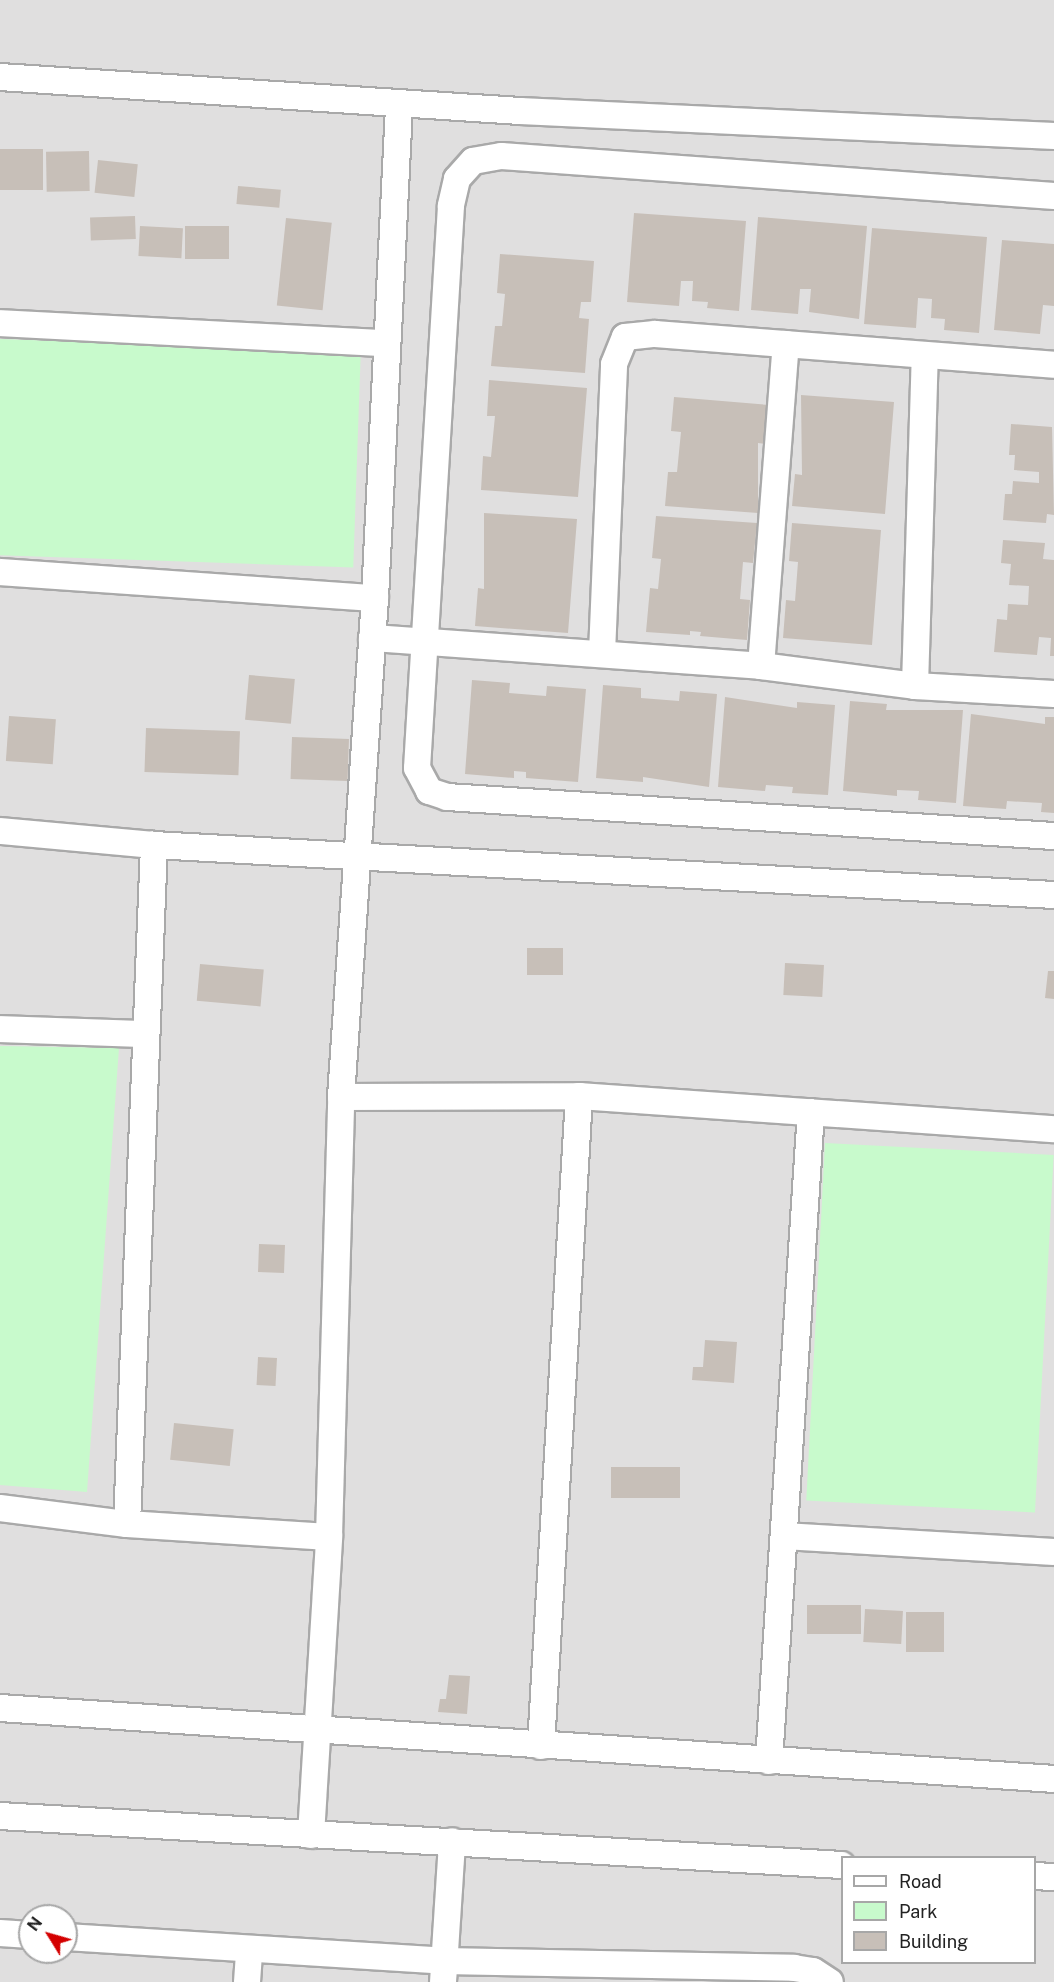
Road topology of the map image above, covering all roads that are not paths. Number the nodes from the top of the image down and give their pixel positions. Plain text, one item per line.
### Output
1 (0, 77) edge
2 (399, 104) junction
3 (1054, 136) edge
4 (1054, 196) edge
5 (0, 322) edge
6 (386, 343) junction
7 (786, 344) junction
8 (925, 357) junction
9 (1054, 365) edge
10 (0, 572) edge
11 (375, 598) junction
12 (372, 638) junction
13 (426, 642) junction
14 (602, 653) junction
15 (761, 666) junction
16 (915, 686) junction
17 (1054, 694) edge
18 (0, 831) edge
19 (1054, 836) edge
20 (153, 844) junction
21 (357, 855) junction
22 (1054, 895) edge
23 (0, 1029) edge
24 (143, 1034) junction
25 (579, 1096) junction
26 (341, 1097) junction
27 (811, 1112) junction
28 (1054, 1129) edge
29 (0, 1508) edge
30 (127, 1524) junction
31 (784, 1536) junction
32 (329, 1537) junction
33 (1054, 1552) edge
34 (0, 1708) edge
35 (317, 1732) junction
36 (542, 1746) junction
37 (770, 1761) junction
38 (1054, 1779) edge
39 (0, 1816) edge
40 (311, 1835) junction
41 (452, 1841) junction
42 (841, 1864) edge
43 (1036, 1876) edge
44 (1054, 1877) edge
45 (0, 1933) edge
46 (18, 1934) edge
47 (78, 1938) edge
48 (249, 1950) junction
49 (444, 1971) edge
50 (644, 1975) edge
51 (247, 1982) edge
52 (830, 1982) edge

1 - 2 street
2 - 3 street
2 - 6 street
4 - 13 street
5 - 6 street
6 - 11 street
7 - 8 street
7 - 14 street
7 - 15 street
8 - 9 street
8 - 16 street
10 - 11 street
11 - 12 street
12 - 13 street
12 - 21 street
13 - 14 street
13 - 19 street
14 - 15 street
15 - 16 street
16 - 17 street
18 - 20 street
20 - 21 street
20 - 24 street
21 - 22 street
21 - 26 street
23 - 24 street
24 - 30 street
25 - 26 street
25 - 27 street
25 - 36 street
26 - 32 street
27 - 28 street
27 - 31 street
29 - 30 street
30 - 32 street
31 - 33 street
31 - 37 street
32 - 35 street
34 - 35 street
35 - 36 street
35 - 40 street
36 - 37 street
37 - 38 street
39 - 40 street
40 - 41 street
41 - 42 street
41 - 49 street
43 - 44 street
45 - 46 street
47 - 48 street
48 - 49 street
48 - 51 street
49 - 50 street
50 - 52 street

